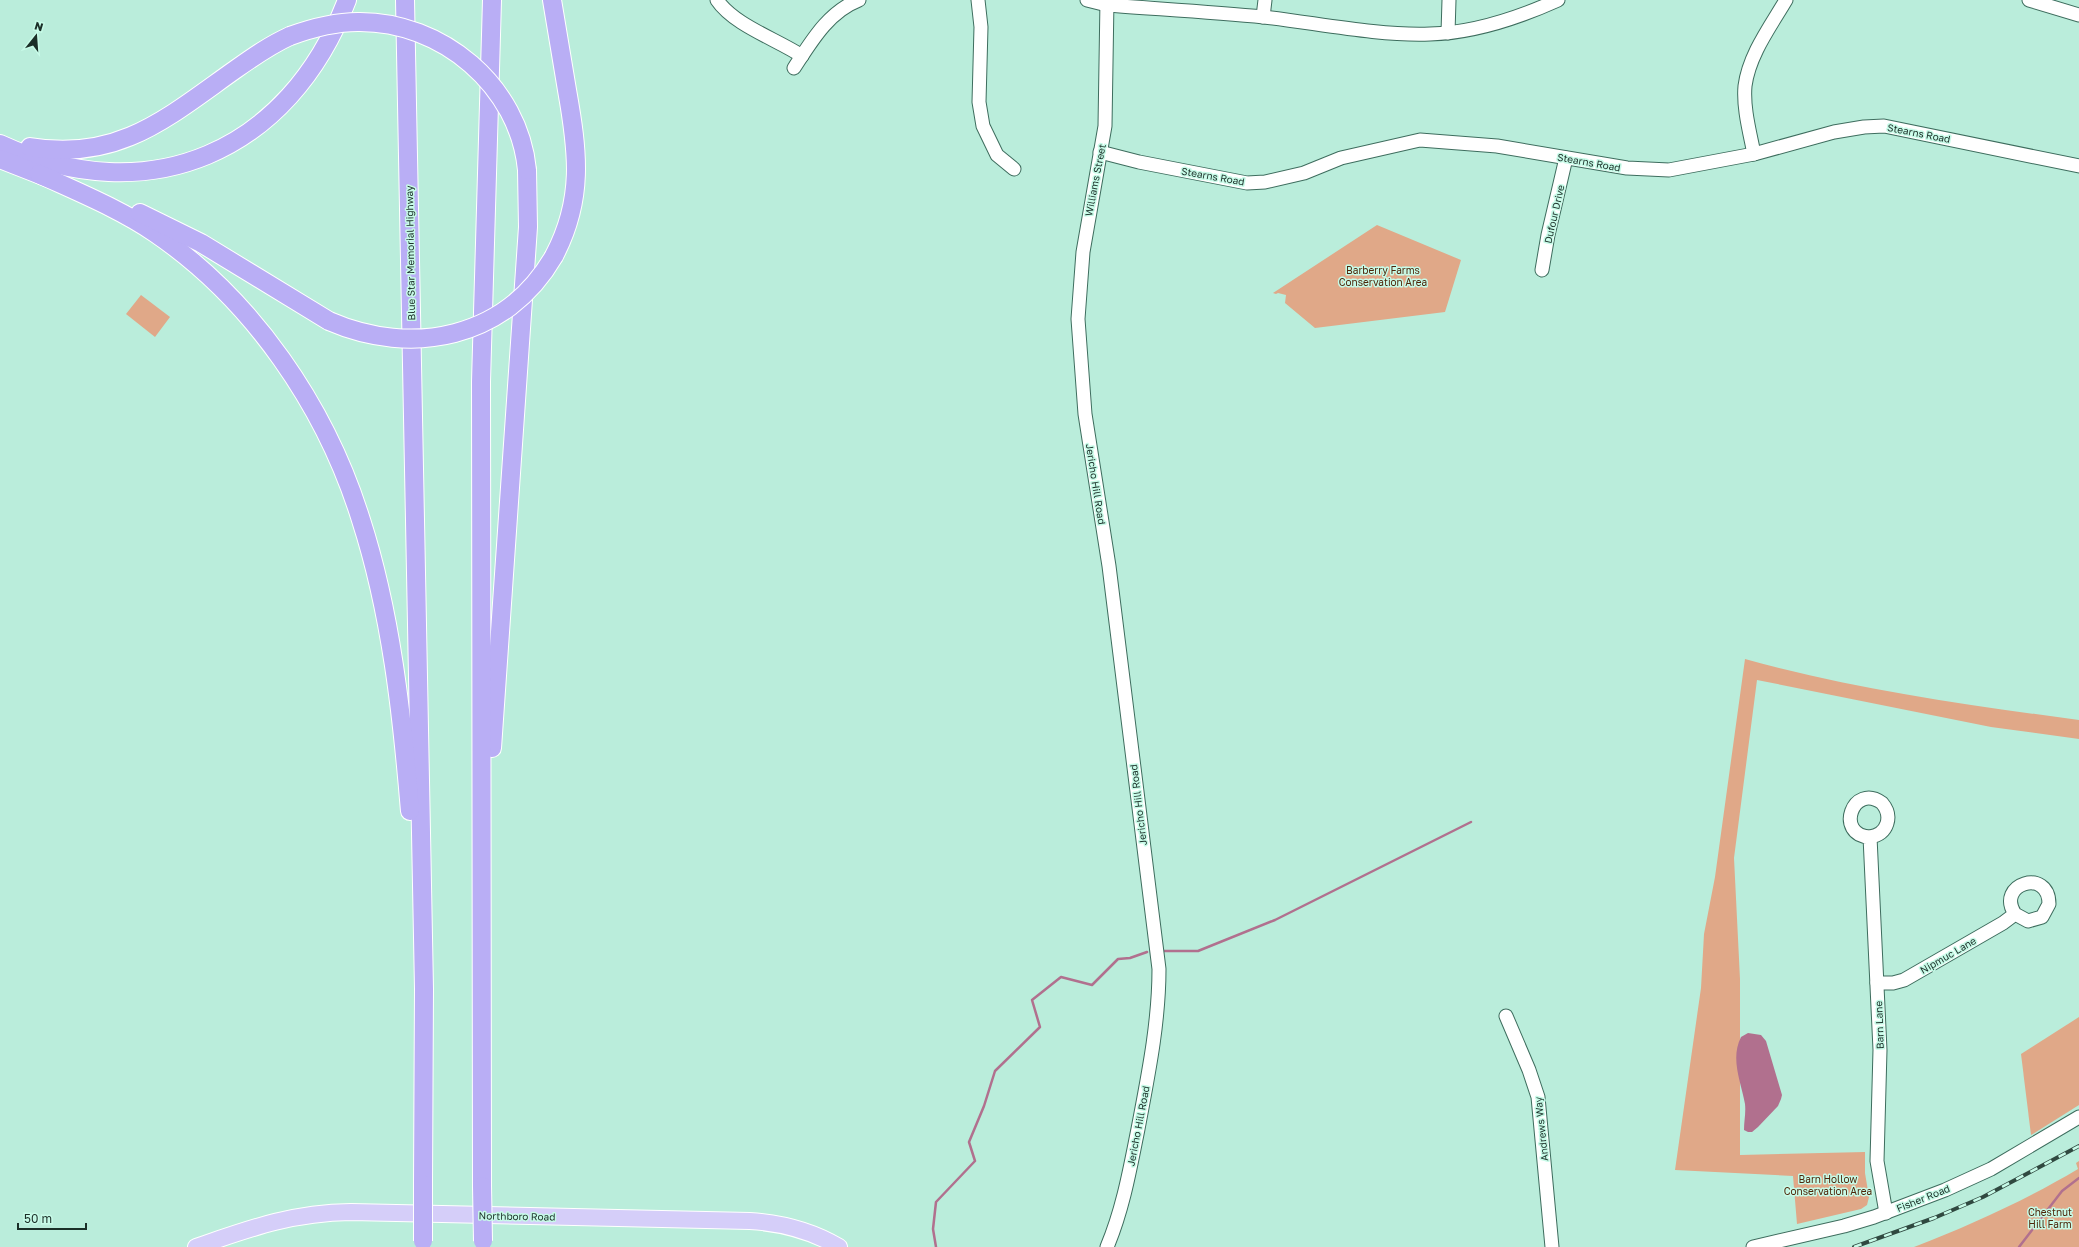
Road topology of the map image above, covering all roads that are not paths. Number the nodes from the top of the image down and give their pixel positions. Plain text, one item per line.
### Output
1 (347, 0) edge
2 (405, 0) edge
3 (492, 0) edge
4 (552, 0) edge
5 (717, 0) edge
6 (859, 0) edge
7 (978, 0) edge
8 (1087, 0) edge
9 (1265, 0) edge
10 (1449, 0) edge
11 (1558, 0) edge
12 (1786, 0) edge
13 (2029, 0) edge
14 (1107, 3) edge
15 (2079, 15) edge
16 (1263, 17) junction
17 (1448, 32) junction
18 (802, 56) junction
19 (794, 68) dead end
20 (0, 139) edge
21 (0, 144) edge
22 (1100, 152) junction
23 (1754, 154) junction
24 (1566, 158) junction
25 (0, 159) edge
26 (2079, 166) edge
27 (1014, 169) dead end
28 (39, 174) junction
29 (1542, 270) dead end
30 (1080, 360) joint
31 (1870, 837) dead end
32 (482, 900) junction
33 (2015, 914) dead end
34 (1877, 983) junction
35 (424, 989) junction
36 (1506, 1016) dead end
37 (2079, 1117) edge
38 (1886, 1212) junction
39 (423, 1244) edge
40 (483, 1244) edge
41 (196, 1247) edge
42 (839, 1247) edge
43 (1107, 1247) edge
44 (1552, 1247) edge
45 (1753, 1247) edge

1 - 21 highway
2 - 35 highway, Blue Star Memorial Highway
3 - 32 highway
4 - 28 highway, bridge
5 - 18 street
6 - 18 street
7 - 27 street
8 - 14 street
9 - 16 street
10 - 17 street
11 - 17 street
12 - 23 street
13 - 15 street
14 - 16 street
14 - 22 street, Williams Street
16 - 17 street
18 - 19 street
20 - 32 highway, bridge
22 - 24 street, Stearns Road
22 - 30 street, Williams Street
23 - 24 street, Stearns Road
23 - 26 street, Stearns Road
24 - 29 street, Dufour Drive
25 - 28 highway
28 - 35 highway
30 - 43 street, Jericho Hill Road
31 - 34 street, Barn Lane
32 - 40 highway, bridge
33 - 34 street, Nipmuc Lane
34 - 38 street, Barn Lane
35 - 39 highway, bridge
36 - 44 street, Andrews Way
37 - 38 street, Fisher Road
38 - 45 street, Fisher Road
41 - 42 main road, Northboro Road

